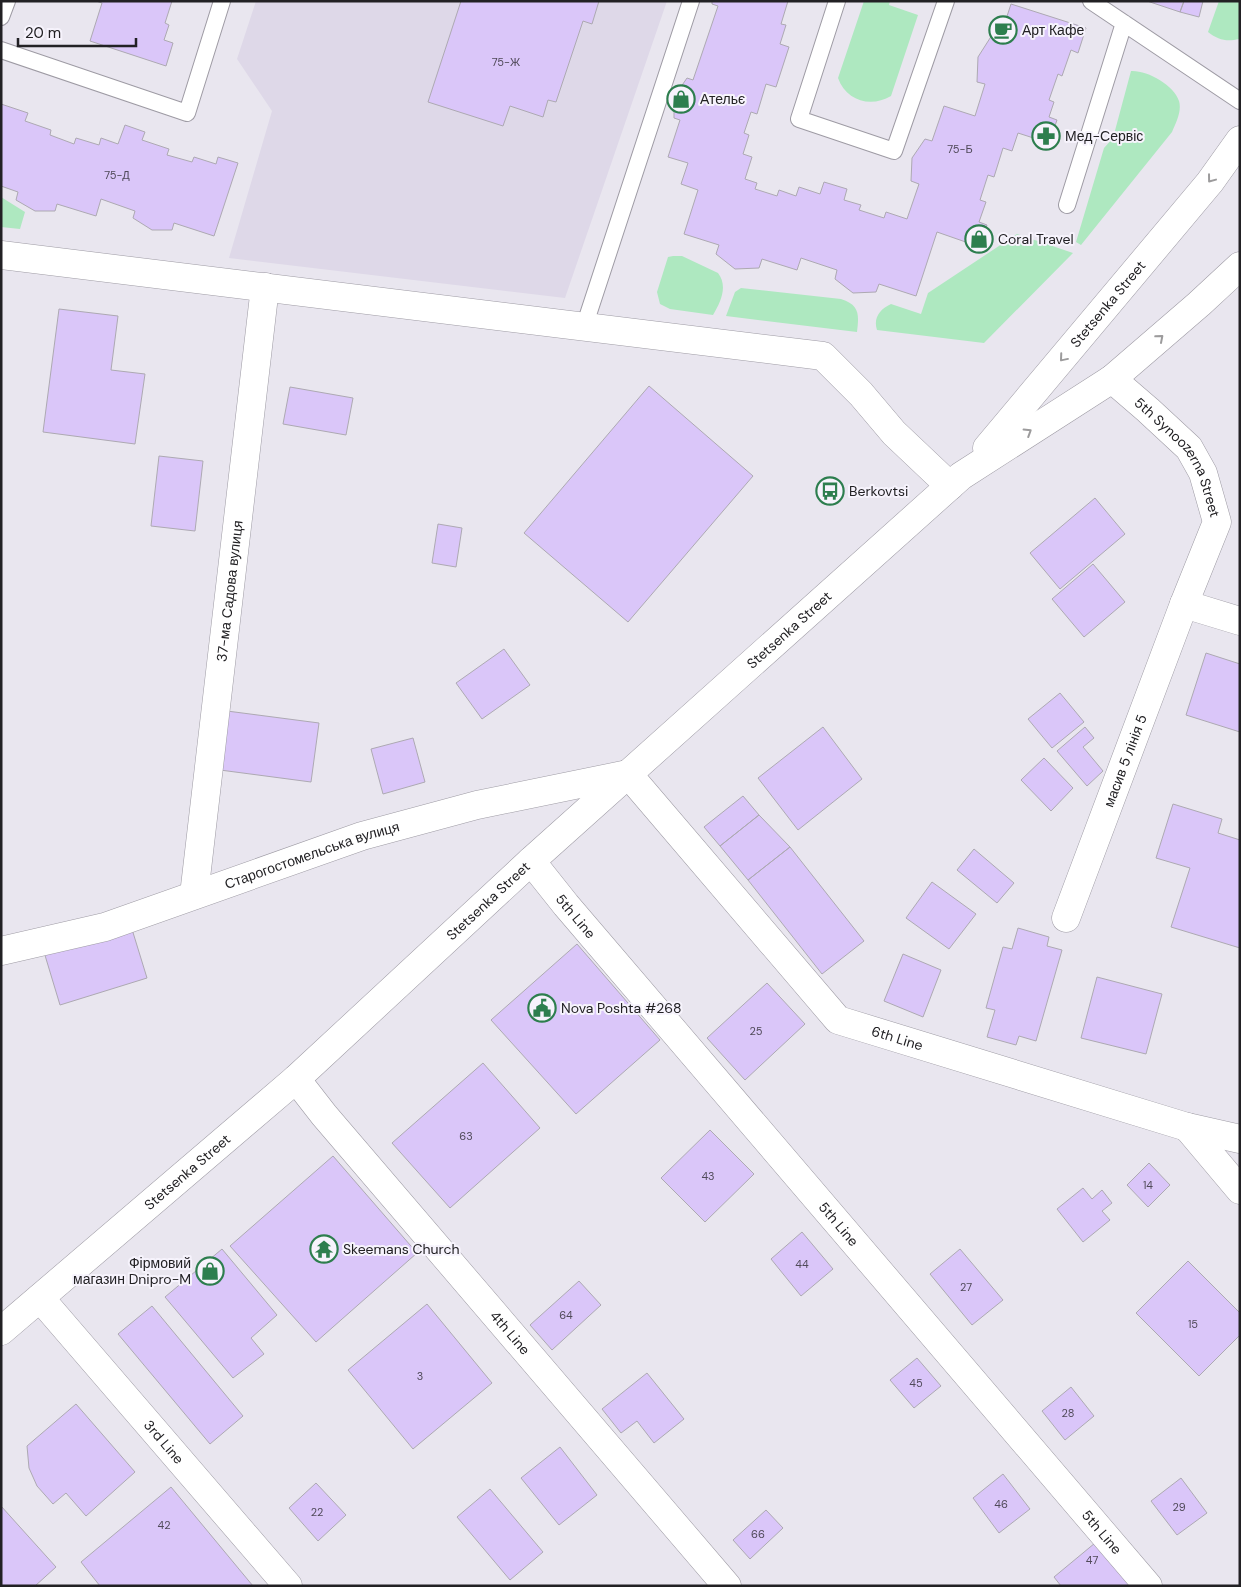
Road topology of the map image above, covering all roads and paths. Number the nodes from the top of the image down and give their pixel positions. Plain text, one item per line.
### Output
1 (6, 1) edge
2 (222, 1) edge
3 (691, 1) edge
4 (837, 1) edge
5 (946, 1) edge
6 (1091, 1) edge
7 (1, 17) edge
8 (1124, 23) junction
9 (1, 50) edge
10 (1240, 101) edge
11 (1240, 140) edge
12 (1067, 205) dead end
13 (1, 256) edge
14 (1240, 266) edge
15 (265, 287) junction
16 (584, 327) junction
17 (1112, 379) junction
18 (972, 467) junction
19 (950, 486) junction
20 (1184, 604) junction
21 (1240, 621) edge
22 (628, 774) junction
23 (531, 861) junction
24 (194, 895) junction
25 (1066, 918) dead end
26 (1, 951) edge
27 (296, 1079) junction
28 (1187, 1127) junction
29 (1240, 1139) edge
30 (1240, 1190) edge
31 (40, 1298) junction
32 (1, 1331) edge
33 (288, 1586) edge
34 (727, 1586) edge
35 (1148, 1586) edge

1 - 7 lane
2 - 9 lane
3 - 16 lane
4 - 5 lane
6 - 8 lane
8 - 10 lane
8 - 12 lane
11 -> 18 street, Stetsenka Street
13 - 15 street
17 -> 14 street, Stetsenka Street
15 - 16 street
15 - 24 street, 37-ма Садова вулиця
16 - 19 street
18 -> 17 street, Stetsenka Street
17 - 20 street, 5th Synoozerna Street
18 - 19 street, Stetsenka Street
19 - 22 street, Stetsenka Street
20 - 21 street
20 - 25 street, масив 5 лінія 5
22 - 23 street, Stetsenka Street
22 - 24 street, Старогостомельська вулиця
22 - 28 street, 6th Line
23 - 27 street, Stetsenka Street
23 - 35 street, 5th Line
24 - 26 street, Старогостомельська вулиця
27 - 31 street, Stetsenka Street
27 - 34 street, 4th Line
28 - 29 street, 6th Line
28 - 30 street
31 - 32 street, Stetsenka Street
31 - 33 street, 3rd Line

